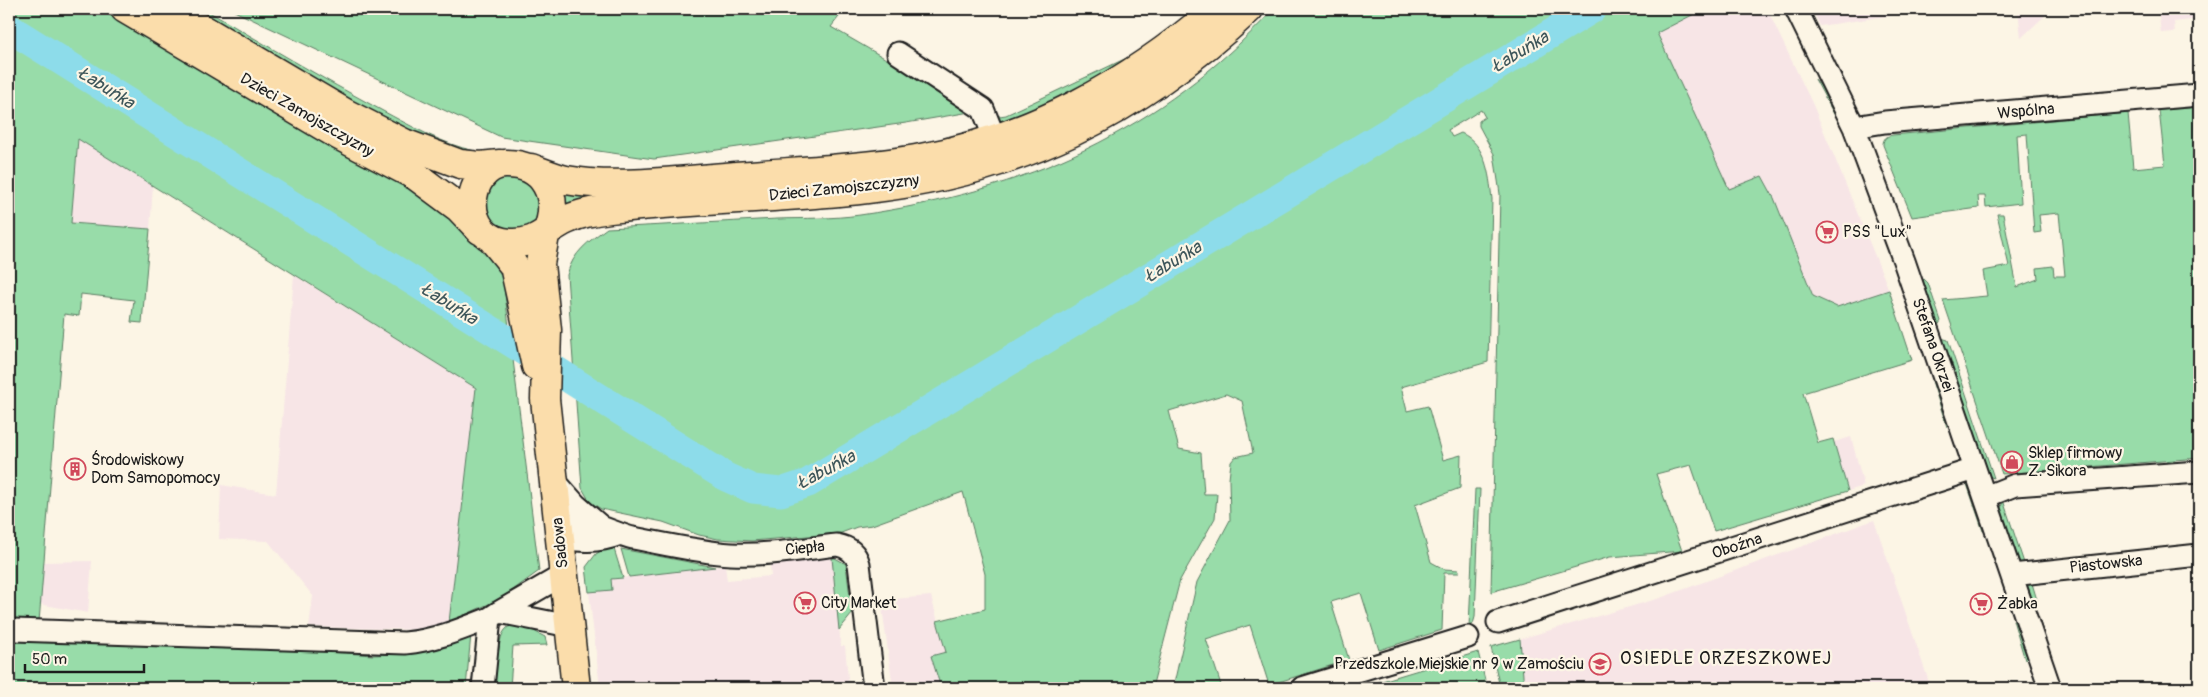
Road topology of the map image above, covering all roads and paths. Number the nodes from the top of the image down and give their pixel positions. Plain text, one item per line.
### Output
1 (125, 9) edge
2 (169, 9) edge
3 (1216, 9) edge
4 (1249, 9) edge
5 (1796, 9) edge
6 (898, 53) dead end
7 (2199, 95) edge
8 (1854, 127) junction
9 (995, 139) junction
10 (500, 164) junction
11 (529, 167) junction
12 (546, 233) junction
13 (487, 235) junction
14 (535, 323) junction
15 (1975, 469) junction
16 (2199, 472) edge
17 (553, 479) junction
18 (1985, 497) junction
19 (599, 525) junction
20 (559, 534) junction
21 (618, 535) junction
22 (2199, 555) edge
23 (563, 575) junction
24 (2012, 575) junction
25 (495, 615) junction
26 (1498, 622) dead end
27 (569, 626) junction
28 (14, 630) dead end
29 (1468, 637) dead end
30 (483, 688) edge
31 (576, 688) edge
32 (874, 688) edge
33 (1302, 688) edge
34 (2050, 688) edge

1 - 13 main road, Dzieci Zamojszczyzny
2 - 10 main road, Dzieci Zamojszczyzny
3 - 9 main road, Dzieci Zamojszczyzny
4 - 12 main road, Dzieci Zamojszczyzny
5 - 8 street, Stefana Okrzei
6 - 9 street
7 - 8 street, Wspólna
8 - 15 street, Stefana Okrzei
9 - 11 main road, Dzieci Zamojszczyzny
10 - 11 main road
10 - 13 main road
11 - 12 main road
12 - 13 main road
12 - 14 main road, Sadowa
13 - 14 main road, Sadowa
14 - 17 main road, Sadowa
15 - 18 street, Stefana Okrzei
15 - 26 street, Oboźna
16 - 18 street
17 - 19 street, Ciepła
17 - 20 main road, Sadowa
18 - 24 street, Stefana Okrzei
19 - 20 street, Ciepła
19 - 21 street, Ciepła
20 - 21 street, Ciepła
20 - 23 main road, Sadowa
21 - 32 street, Ciepła
22 - 24 street, Piastowska
23 - 25 street
23 - 27 main road, Sadowa
24 - 34 street, Stefana Okrzei
25 - 27 street
25 - 28 street
25 - 30 street
27 - 31 main road, Sadowa
29 - 33 street

